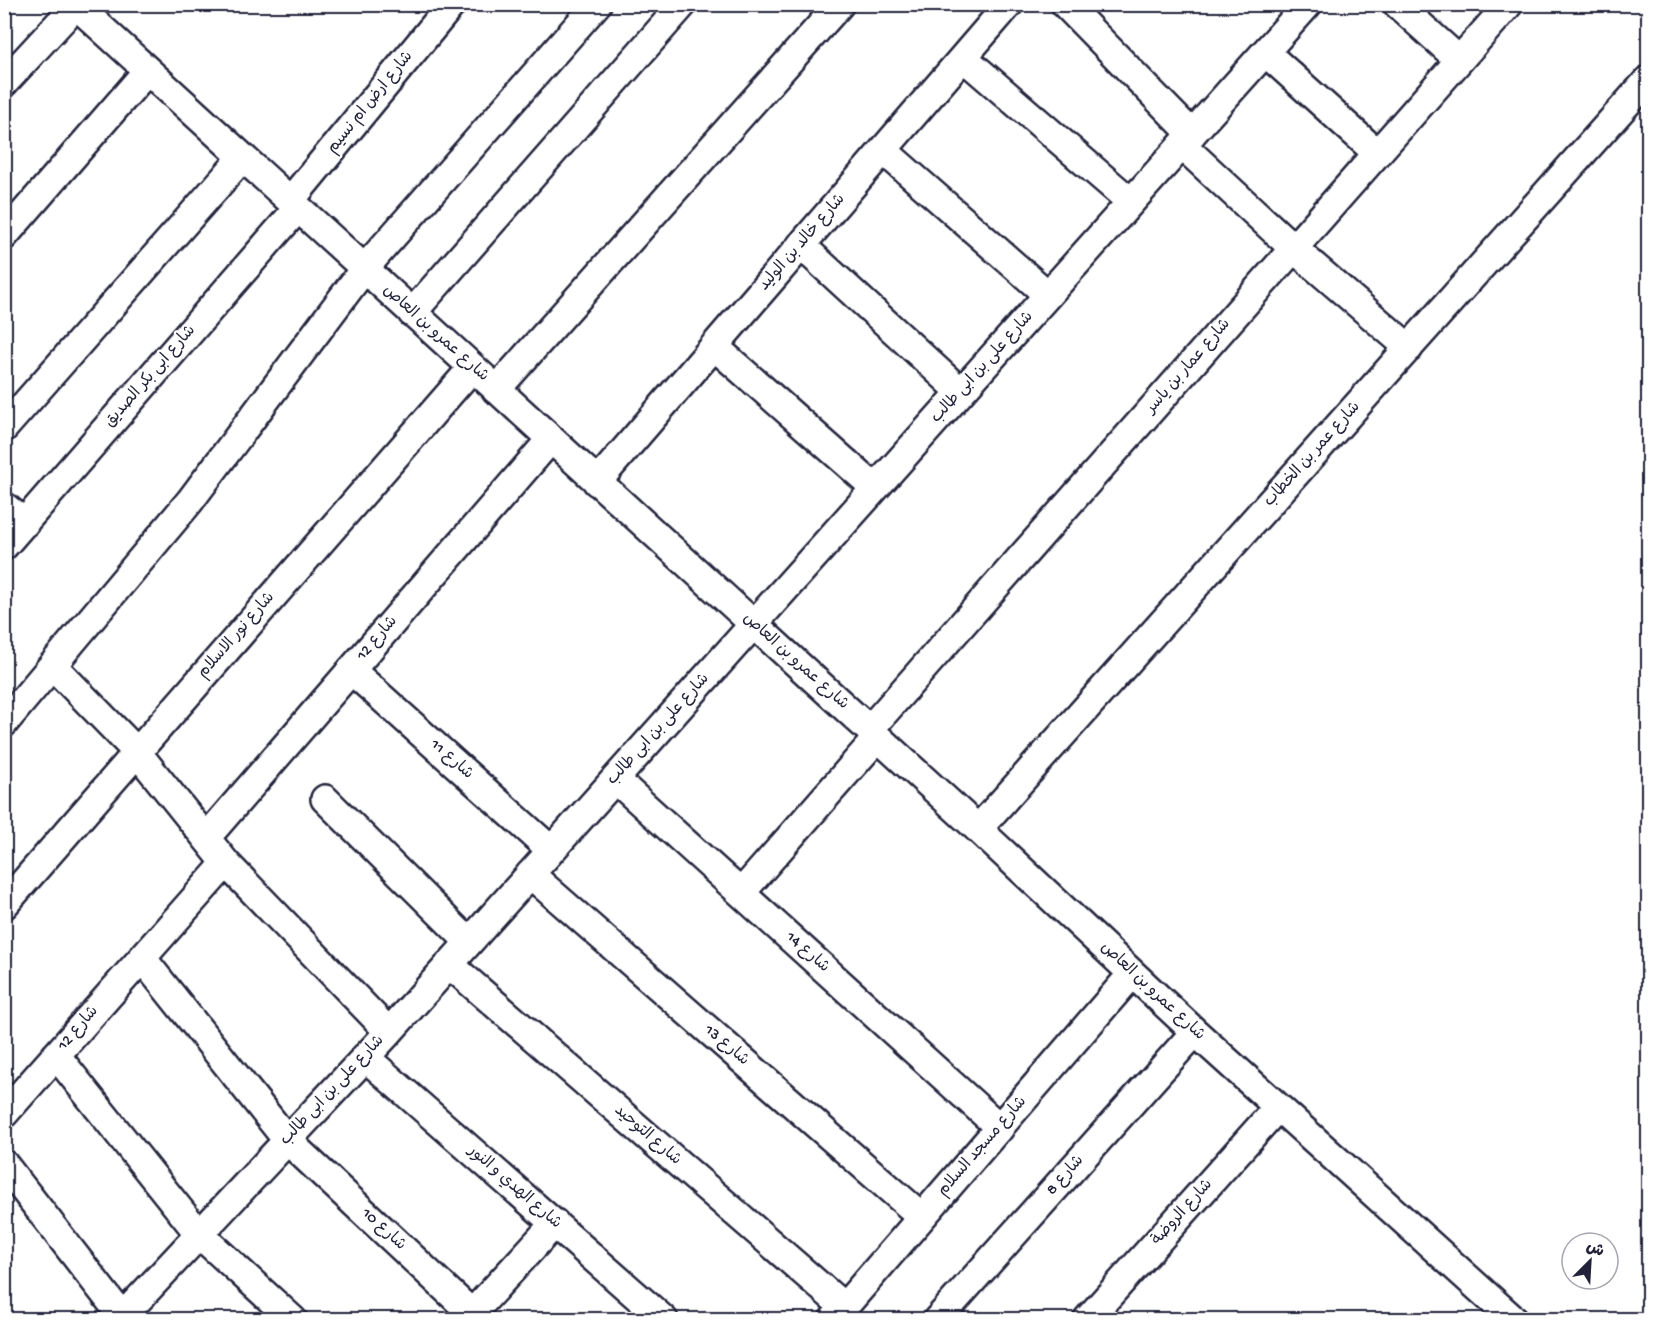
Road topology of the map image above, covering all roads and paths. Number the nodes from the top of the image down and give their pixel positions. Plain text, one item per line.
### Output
1 (452, 4) edge
2 (597, 4) edge
3 (683, 4) edge
4 (840, 4) edge
5 (1010, 4) edge
6 (1065, 4) edge
7 (1397, 4) edge
8 (1509, 4) edge
9 (75, 5) edge
10 (1297, 9) edge
11 (1265, 52) junction
12 (964, 58) junction
13 (1459, 60) junction
14 (147, 71) junction
15 (1648, 80) edge
16 (4, 83) edge
17 (1187, 140) junction
18 (883, 150) junction
19 (1377, 153) junction
20 (242, 158) junction
21 (1131, 202) junction
22 (294, 205) junction
23 (4, 236) edge
24 (801, 245) junction
25 (1293, 248) junction
26 (364, 269) junction
27 (1048, 295) junction
28 (412, 313) junction
29 (714, 346) junction
30 (1409, 348) junction
31 (472, 368) junction
32 (496, 390) junction
33 (961, 392) junction
34 (4, 428) edge
35 (550, 440) junction
36 (597, 482) junction
37 (875, 488) junction
38 (15, 514) edge
39 (4, 546) edge
40 (753, 624) junction
41 (53, 666) junction
42 (351, 670) junction
43 (4, 723) edge
44 (873, 734) junction
45 (136, 751) junction
46 (615, 779) junction
47 (325, 799) dead end
48 (978, 829) junction
49 (206, 838) junction
50 (551, 850) junction
51 (226, 863) junction
52 (530, 874) junction
53 (741, 893) junction
54 (4, 905) edge
55 (469, 942) junction
56 (142, 958) junction
57 (449, 964) junction
58 (1132, 974) junction
59 (389, 1032) junction
60 (1195, 1032) junction
61 (56, 1055) junction
62 (365, 1058) junction
63 (1278, 1107) junction
64 (4, 1114) edge
65 (1000, 1128) junction
66 (287, 1140) junction
67 (4, 1164) edge
68 (922, 1217) junction
69 (555, 1224) junction
70 (199, 1234) junction
71 (839, 1313) edge
72 (472, 1317) edge
73 (122, 1318) edge
74 (293, 1320) edge
75 (664, 1320) edge
76 (937, 1320) edge
77 (1087, 1320) edge
78 (1514, 1320) edge

1 - 22 street, شارع ارض ام نسيم
2 - 26 street
3 - 28 street
4 - 32 street
5 - 12 street, شارع خالد بن الوليد
6 - 17 street
7 - 13 street
8 - 13 street, شارع عمار بن ياسر
9 - 14 street, شارع عمرو بن العاص
9 - 16 street
10 - 11 street, شارع على بن ابى طالب
11 - 17 street, شارع على بن ابى طالب
11 - 19 street
12 - 18 street, شارع خالد بن الوليد
12 - 21 street
13 - 19 street, شارع عمار بن ياسر
14 - 20 street, شارع عمرو بن العاص
14 - 23 street
15 - 30 street, شارع عمر بن الخطاب
17 - 21 street, شارع على بن ابى طالب
17 - 25 street
18 - 24 street, شارع خالد بن الوليد
18 - 27 street
19 - 25 street, شارع عمار بن ياسر
20 - 22 street, شارع عمرو بن العاص
20 - 34 street
21 - 27 street, شارع على بن ابى طالب
22 - 26 street, شارع عمرو بن العاص
22 - 38 street, شارع ابى بكر الصديق
24 - 29 street, شارع خالد بن الوليد
24 - 33 street
25 - 30 street
25 - 44 street, شارع عمار بن ياسر
26 - 28 street, شارع عمرو بن العاص
26 - 41 street
27 - 33 street, شارع على بن ابى طالب
28 - 31 street, شارع عمرو بن العاص
29 - 36 street, شارع خالد بن الوليد
29 - 37 street
30 - 48 street, شارع عمر بن الخطاب
31 - 32 street, شارع عمرو بن العاص
31 - 45 street, شارع نور الاسلام
32 - 35 street, شارع عمرو بن العاص
33 - 37 street, شارع على بن ابى طالب
35 - 36 street, شارع عمرو بن العاص
35 - 42 street, شارع 12
36 - 40 street, شارع عمرو بن العاص
37 - 40 street, شارع على بن ابى طالب
38 - 39 street, شارع ابى بكر الصديق
40 - 44 street, شارع عمرو بن العاص
40 - 46 street, شارع على بن ابى طالب
41 - 43 street
41 - 45 street
42 - 49 street, شارع 12
42 - 50 street, شارع 11
44 - 48 street, شارع عمرو بن العاص
44 - 53 street, شارع عمار بن ياسر
45 - 49 street
45 - 54 street, شارع نور الاسلام
46 - 50 street, شارع على بن ابى طالب
46 - 53 street, شارع 14
47 - 55 street
48 - 58 street, شارع عمرو بن العاص
49 - 51 street
50 - 52 street, شارع على بن ابى طالب
51 - 56 street, شارع 12
51 - 59 street
52 - 55 street, شارع على بن ابى طالب
52 - 68 street, شارع 13
53 - 65 street, شارع 14
55 - 57 street, شارع على بن ابى طالب
56 - 61 street, شارع 12
56 - 66 street, شارع 10
57 - 59 street, شارع على بن ابى طالب
57 - 71 street, شارع التوحيد
58 - 60 street, شارع عمرو بن العاص
58 - 65 street, شارع مسجد السلام
59 - 62 street, شارع على بن ابى طالب
60 - 63 street, شارع عمرو بن العاص
60 - 76 street, شارع 8
61 - 64 street, شارع 12
61 - 70 street
62 - 66 street, شارع على بن ابى طالب
62 - 69 street, شارع الهدي و النور
63 - 77 street, شارع الروضة
63 - 78 street, شارع عمرو بن العاص
65 - 68 street, شارع مسجد السلام
66 - 70 street, شارع على بن ابى طالب
66 - 72 street, شارع 10
67 - 73 street
68 - 71 street, شارع مسجد السلام
69 - 72 street
69 - 75 street, شارع الهدي و النور
70 - 73 street, شارع على بن ابى طالب
70 - 74 street

